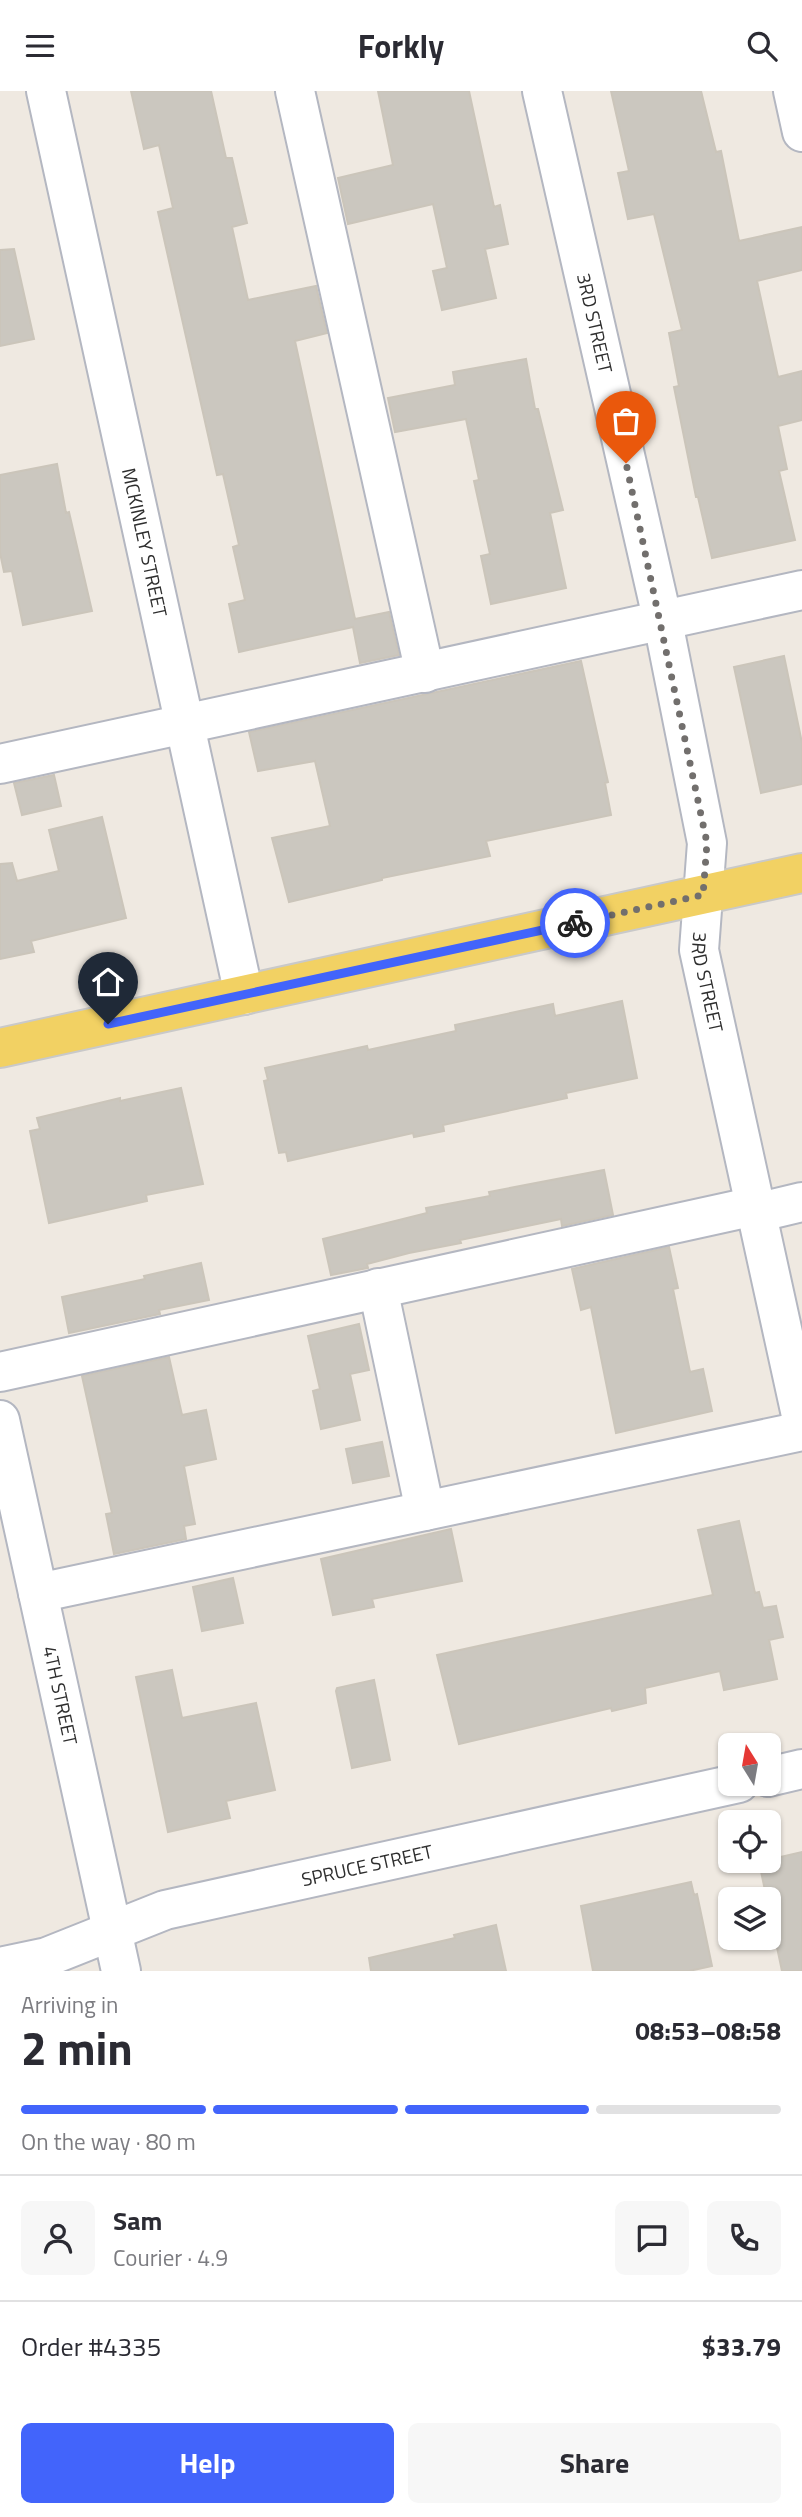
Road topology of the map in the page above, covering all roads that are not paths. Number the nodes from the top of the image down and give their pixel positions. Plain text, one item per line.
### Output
1 (46, 91) edge
2 (295, 91) edge
3 (542, 91) edge
4 (793, 91) edge
5 (802, 132) edge
6 (802, 590) edge
7 (663, 622) junction
8 (425, 673) junction
9 (185, 725) junction
10 (0, 764) edge
11 (802, 873) edge
12 (703, 895) junction
13 (244, 995) junction
14 (0, 1048) edge
15 (802, 1202) edge
16 (756, 1210) junction
17 (378, 1288) junction
18 (0, 1372) edge
19 (0, 1420) edge
20 (802, 1420) edge
21 (802, 1431) edge
22 (425, 1511) junction
23 (38, 1593) junction
24 (802, 1769) edge
25 (781, 1774) edge
26 (718, 1788) edge
27 (112, 1931) junction
28 (0, 1967) edge
29 (121, 1971) edge

1 - 9 street, MCKINLEY STREET
2 - 8 street
3 - 7 street, 3RD STREET
4 - 5 street
6 - 7 street
7 - 8 street
7 - 12 street, 3RD STREET
8 - 9 street
9 - 10 street
9 - 13 street, MCKINLEY STREET
11 - 12 main road
12 - 13 main road
12 - 16 street, 3RD STREET
13 - 14 main road
15 - 16 street
16 - 17 street
16 - 20 street, 3RD STREET
17 - 18 street
17 - 22 street
19 - 23 street, 4TH STREET
21 - 22 street
22 - 23 street
23 - 27 street, 4TH STREET
24 - 25 street
26 - 27 street, SPRUCE STREET
27 - 28 street, SPRUCE STREET
27 - 29 street, 4TH STREET

